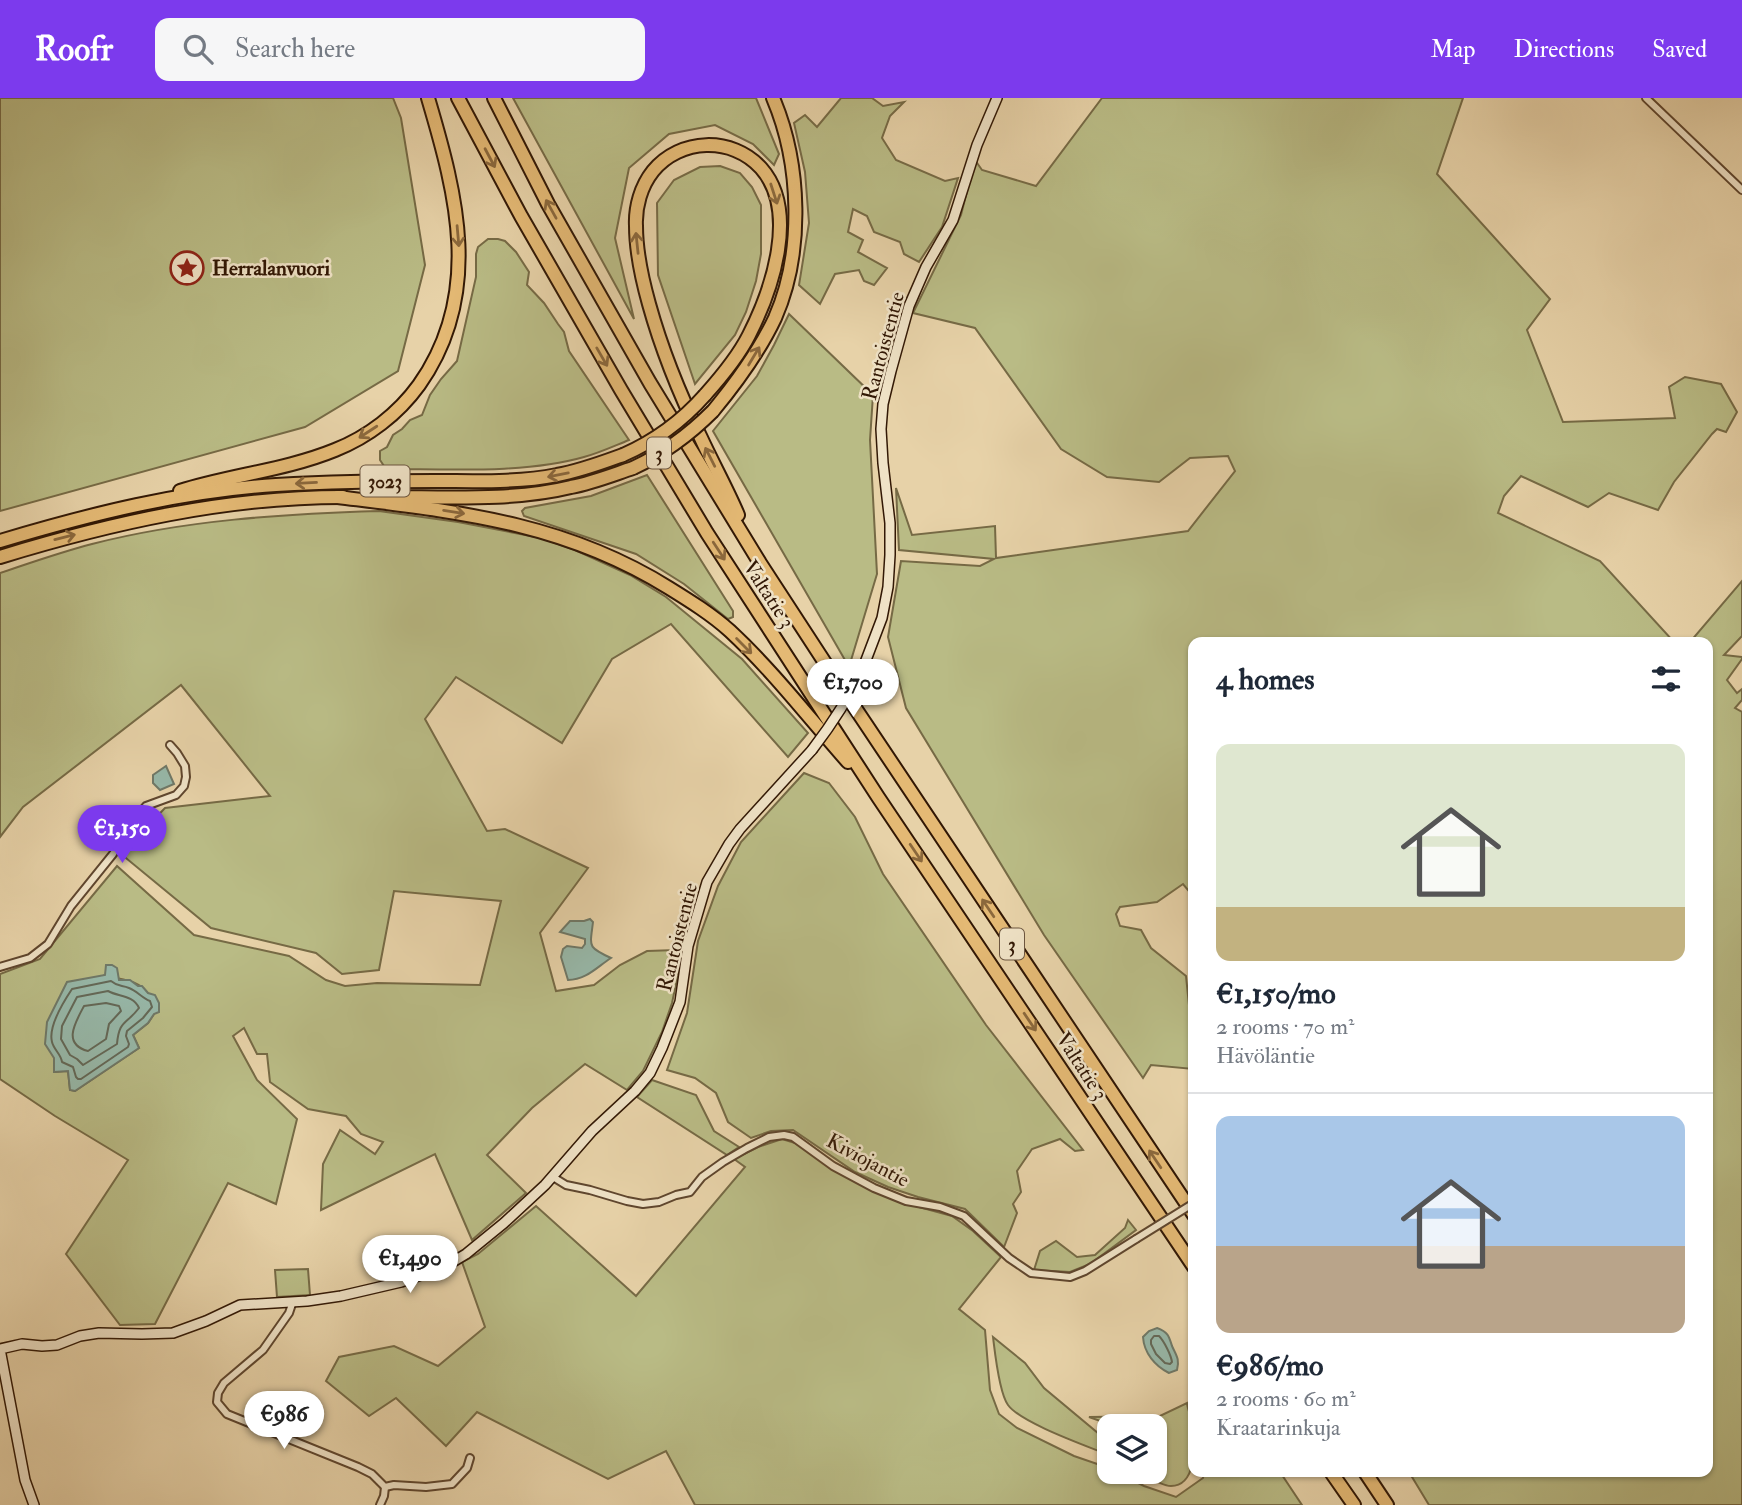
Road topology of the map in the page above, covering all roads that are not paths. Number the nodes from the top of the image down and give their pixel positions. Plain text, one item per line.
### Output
1 (428, 98) edge
2 (458, 98) edge
3 (494, 98) edge
4 (773, 98) edge
5 (997, 98) edge
6 (1646, 98) edge
7 (1742, 190) edge
8 (338, 497) junction
9 (144, 503) junction
10 (0, 541) edge
11 (0, 557) edge
12 (760, 563) junction
13 (170, 745) dead end
14 (878, 797) junction
15 (0, 967) edge
16 (553, 1177) junction
17 (1188, 1206) edge
18 (1188, 1207) edge
19 (1188, 1258) edge
20 (293, 1301) junction
21 (0, 1349) edge
22 (470, 1458) dead end
23 (1334, 1477) edge
24 (1368, 1477) edge
25 (385, 1487) junction
26 (34, 1505) edge
27 (380, 1505) edge
28 (1354, 1505) edge
29 (1387, 1505) edge

1 -> 9 highway
2 -> 14 highway, Valtatie 3 / 3
12 -> 3 highway, Valtatie 3 / 3
8 -> 4 highway, 3023, bridge
5 - 16 street, Rantoistentie, bridge
6 - 7 street
11 -> 8 highway, 3023
8 -> 14 highway
9 - 10 highway, 3023
12 -> 9 highway, 3023, bridge
17 -> 12 highway, Valtatie 3 / 3
13 - 15 street
14 -> 19 highway, Valtatie 3 / 3
16 - 18 street, Kiviojantie, bridge
16 - 20 street, Rantoistentie
20 - 21 street, Rantoistentie
20 - 25 street
21 - 26 street
22 - 25 street
23 - 28 highway
24 - 29 highway
25 - 27 street

